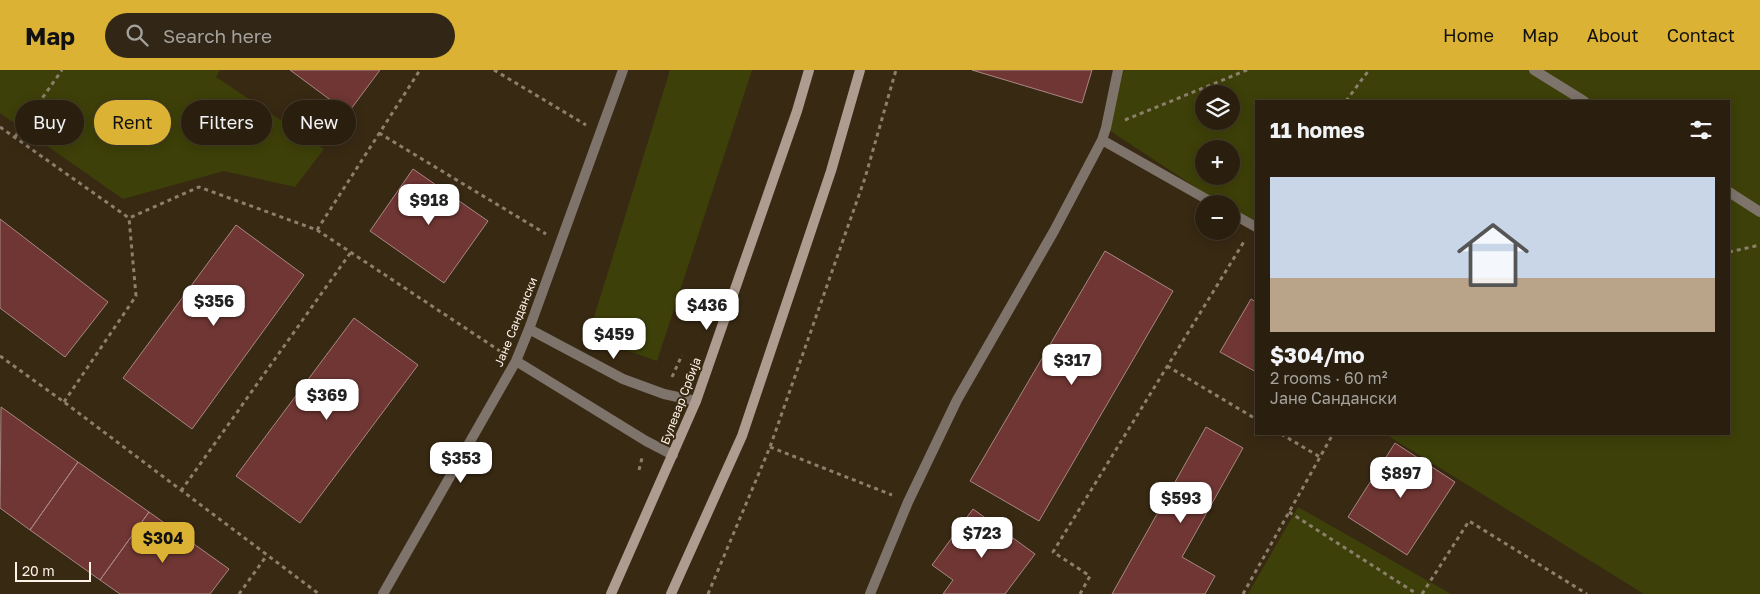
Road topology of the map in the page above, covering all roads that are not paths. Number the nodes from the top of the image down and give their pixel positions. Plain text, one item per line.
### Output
1 (623, 70) edge
2 (809, 70) edge
3 (860, 70) edge
4 (1118, 70) edge
5 (1534, 70) edge
6 (1582, 100) edge
7 (1102, 140) junction
8 (1730, 193) edge
9 (1199, 195) edge
10 (1760, 212) edge
11 (1240, 218) edge
12 (1255, 226) edge
13 (529, 330) junction
14 (516, 361) junction
15 (696, 401) junction
16 (673, 455) junction
17 (383, 594) edge
18 (611, 594) edge
19 (671, 594) edge
20 (870, 594) edge

1 - 13 street, Јане Сандански
2 - 15 street, Булевар Србија
3 - 19 street
4 - 7 street
5 - 6 street
7 - 9 street
7 - 20 street
8 - 10 street
11 - 12 street
13 - 14 street, Јане Сандански
13 - 15 street
14 - 16 street
14 - 17 street, Јане Сандански
15 - 16 street, Булевар Србија
16 - 18 street, Булевар Србија

